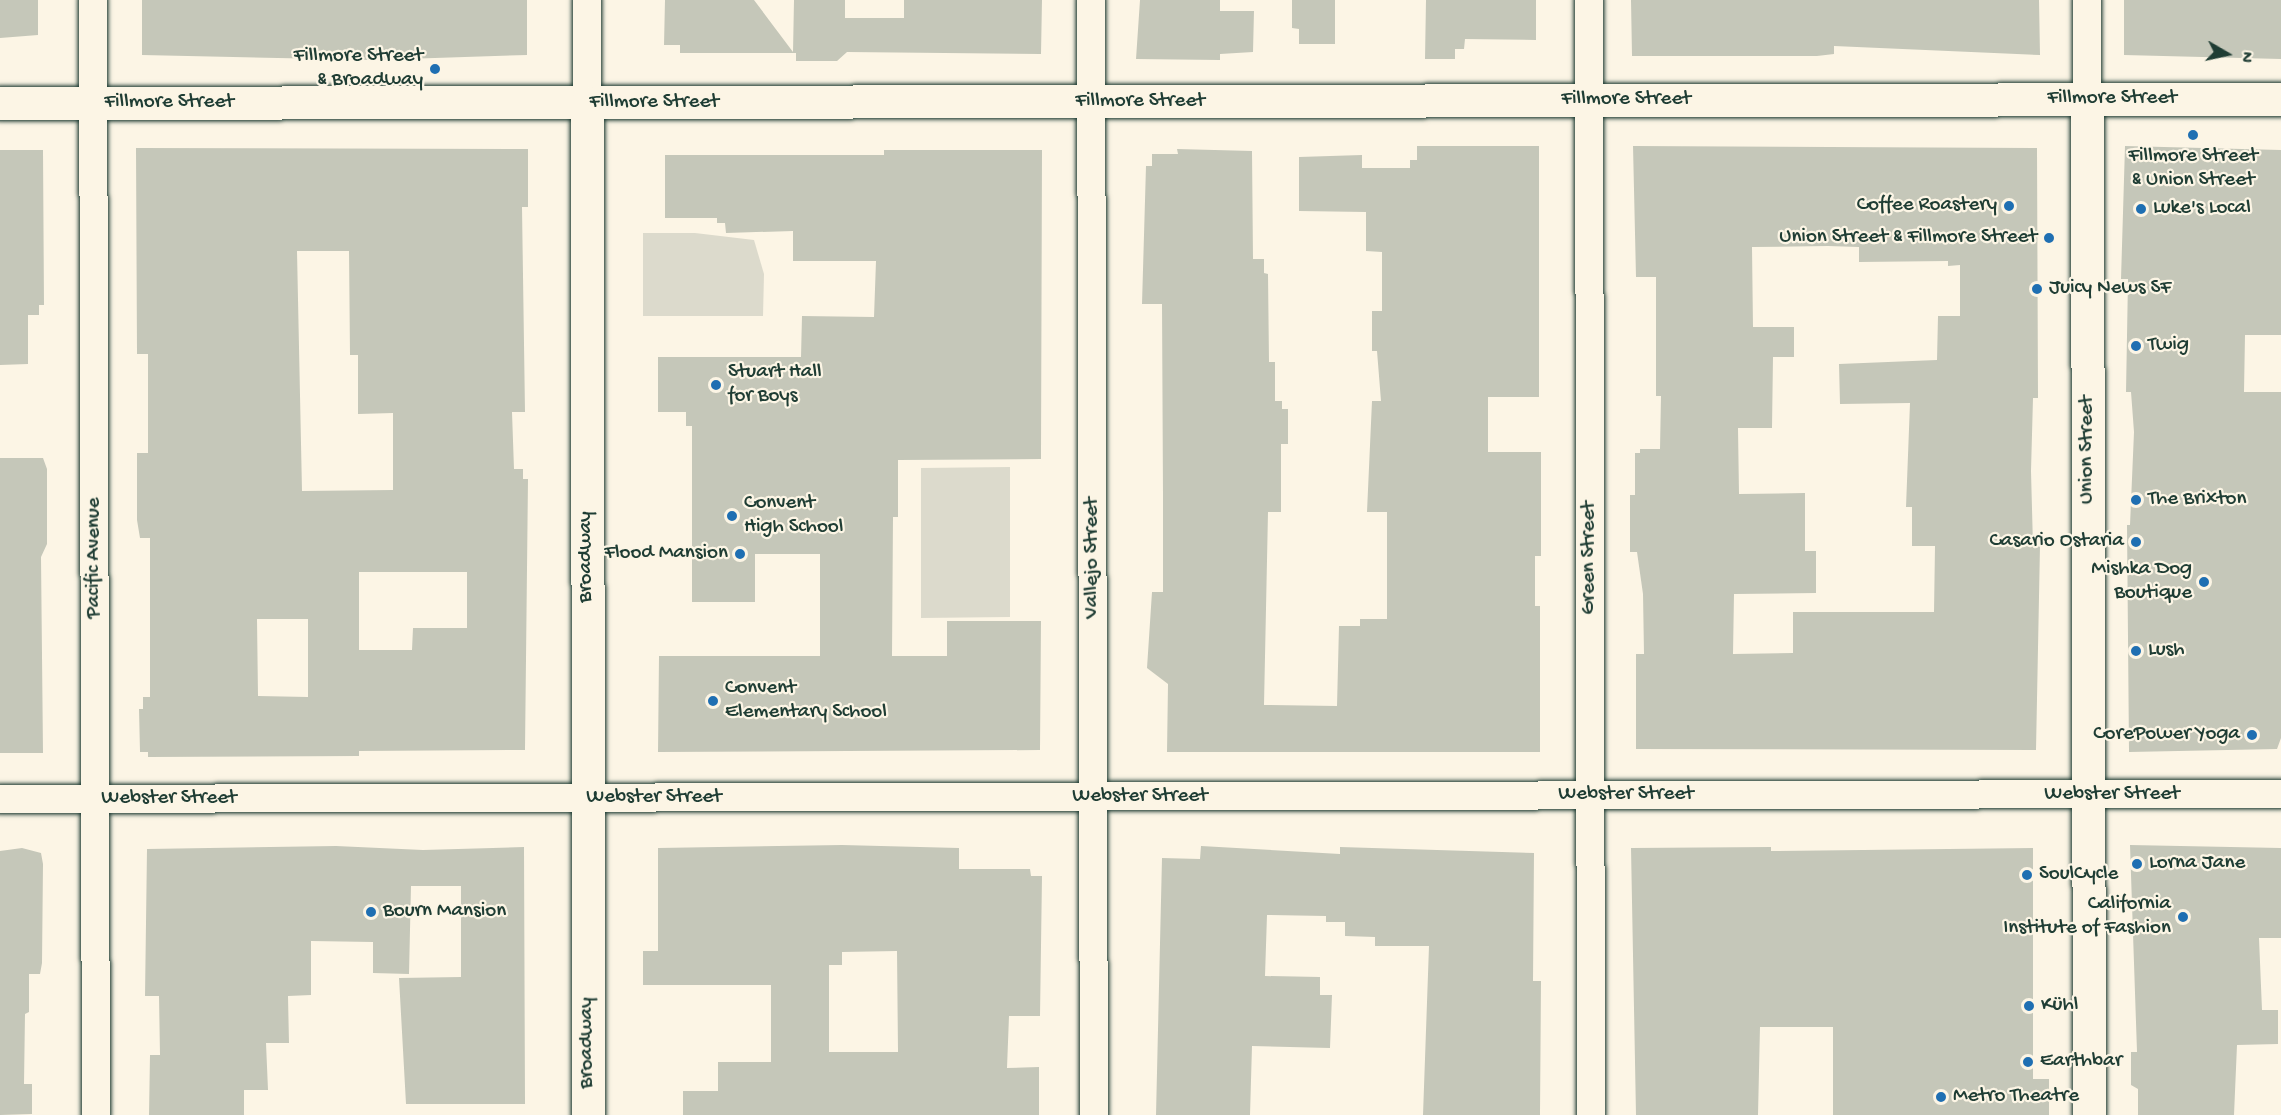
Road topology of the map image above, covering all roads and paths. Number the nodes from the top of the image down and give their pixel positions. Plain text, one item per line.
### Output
1 (93, 0) edge
2 (587, 0) edge
3 (1091, 0) edge
4 (1589, 0) edge
5 (2087, 0) edge
6 (2087, 99) junction
7 (2281, 99) edge
8 (1589, 100) junction
9 (1092, 102) junction
10 (0, 103) edge
11 (93, 103) junction
12 (587, 103) junction
13 (2281, 794) edge
14 (2088, 795) junction
15 (1591, 796) junction
16 (1093, 797) junction
17 (588, 798) junction
18 (0, 799) edge
19 (94, 799) junction
20 (96, 1115) edge
21 (588, 1115) edge
22 (1094, 1115) edge
23 (1591, 1115) edge
24 (2089, 1115) edge

1 - 11 street, Pacific Avenue
2 - 12 street, Broadway
3 - 9 street, Vallejo Street
4 - 8 street, Green Street
5 - 6 street, Union Street
6 - 7 street, Fillmore Street
6 - 8 street, Fillmore Street
6 - 14 street, Union Street
8 - 9 street, Fillmore Street
8 - 15 street, Green Street
9 - 12 street, Fillmore Street
9 - 16 street, Vallejo Street
10 - 11 street, Fillmore Street
11 - 12 street, Fillmore Street
11 - 19 street, Pacific Avenue
12 - 17 street, Broadway
13 - 14 street, Webster Street
14 - 15 street, Webster Street
14 - 24 street, Union Street
15 - 16 street, Webster Street
15 - 23 street, Green Street
16 - 17 street, Webster Street
16 - 22 street, Vallejo Street
17 - 19 street, Webster Street
17 - 21 street, Broadway
18 - 19 street, Webster Street
19 - 20 street, Pacific Avenue

